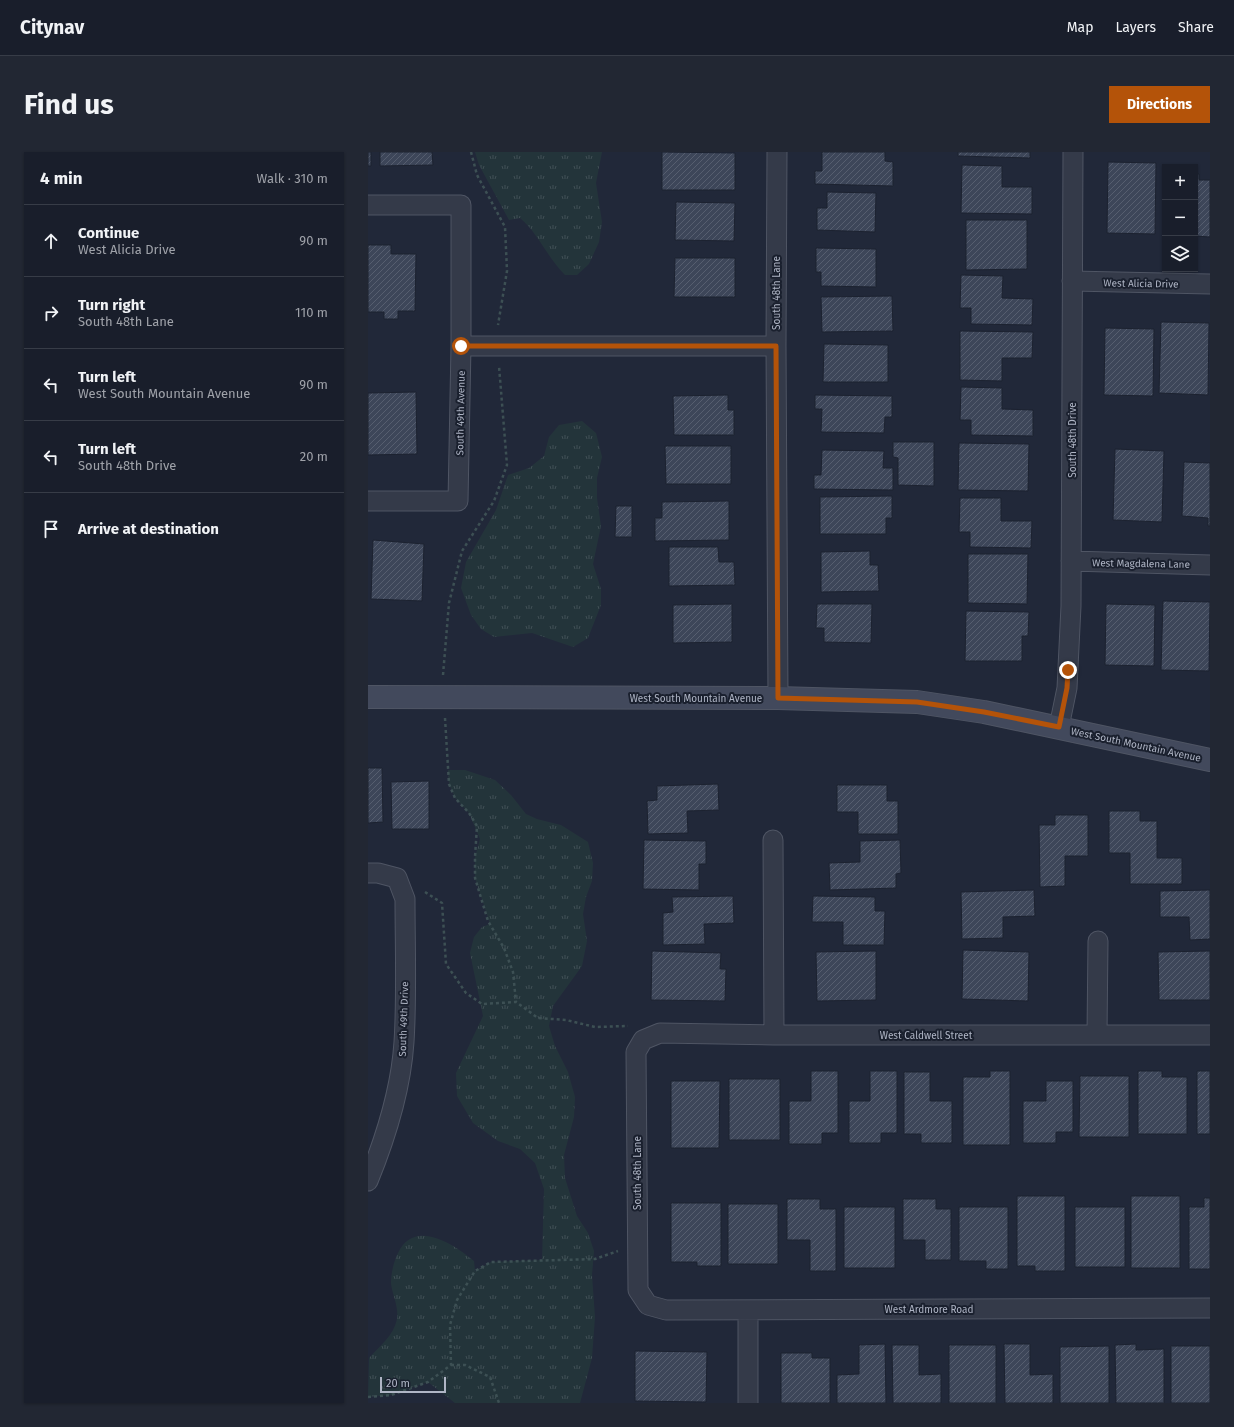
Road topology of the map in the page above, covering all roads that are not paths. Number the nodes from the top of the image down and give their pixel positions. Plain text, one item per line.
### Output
1 (777, 152) edge
2 (1072, 152) edge
3 (368, 205) edge
4 (1072, 281) junction
5 (1210, 284) edge
6 (461, 346) junction
7 (776, 346) junction
8 (368, 501) edge
9 (1071, 561) junction
10 (1210, 565) edge
11 (368, 697) edge
12 (778, 698) junction
13 (1059, 727) junction
14 (1210, 760) edge
15 (773, 840) dead end
16 (368, 873) edge
17 (1098, 941) dead end
18 (1097, 1035) junction
19 (1210, 1035) edge
20 (774, 1036) junction
21 (643, 1040) joint
22 (368, 1181) edge
23 (648, 1305) joint
24 (1210, 1308) edge
25 (748, 1310) junction
26 (748, 1403) edge

1 - 7 street, South 48th Lane
2 - 4 street, South 48th Drive
3 - 6 street, South 49th Avenue
4 - 5 street, West Alicia Drive
4 - 9 street, South 48th Drive
6 - 7 street
6 - 8 street, South 49th Avenue
7 - 12 street, South 48th Lane
9 - 10 street, West Magdalena Lane
9 - 13 street, South 48th Drive
11 - 12 street, West South Mountain Avenue
12 - 13 street, West South Mountain Avenue
13 - 14 street, West South Mountain Avenue
15 - 20 street
16 - 22 street, South 49th Drive
17 - 18 street
18 - 19 street, West Caldwell Street
18 - 20 street, West Caldwell Street
20 - 21 street, West Caldwell Street
21 - 23 street, South 48th Lane
23 - 25 street, West Ardmore Road
24 - 25 street, West Ardmore Road
25 - 26 street

